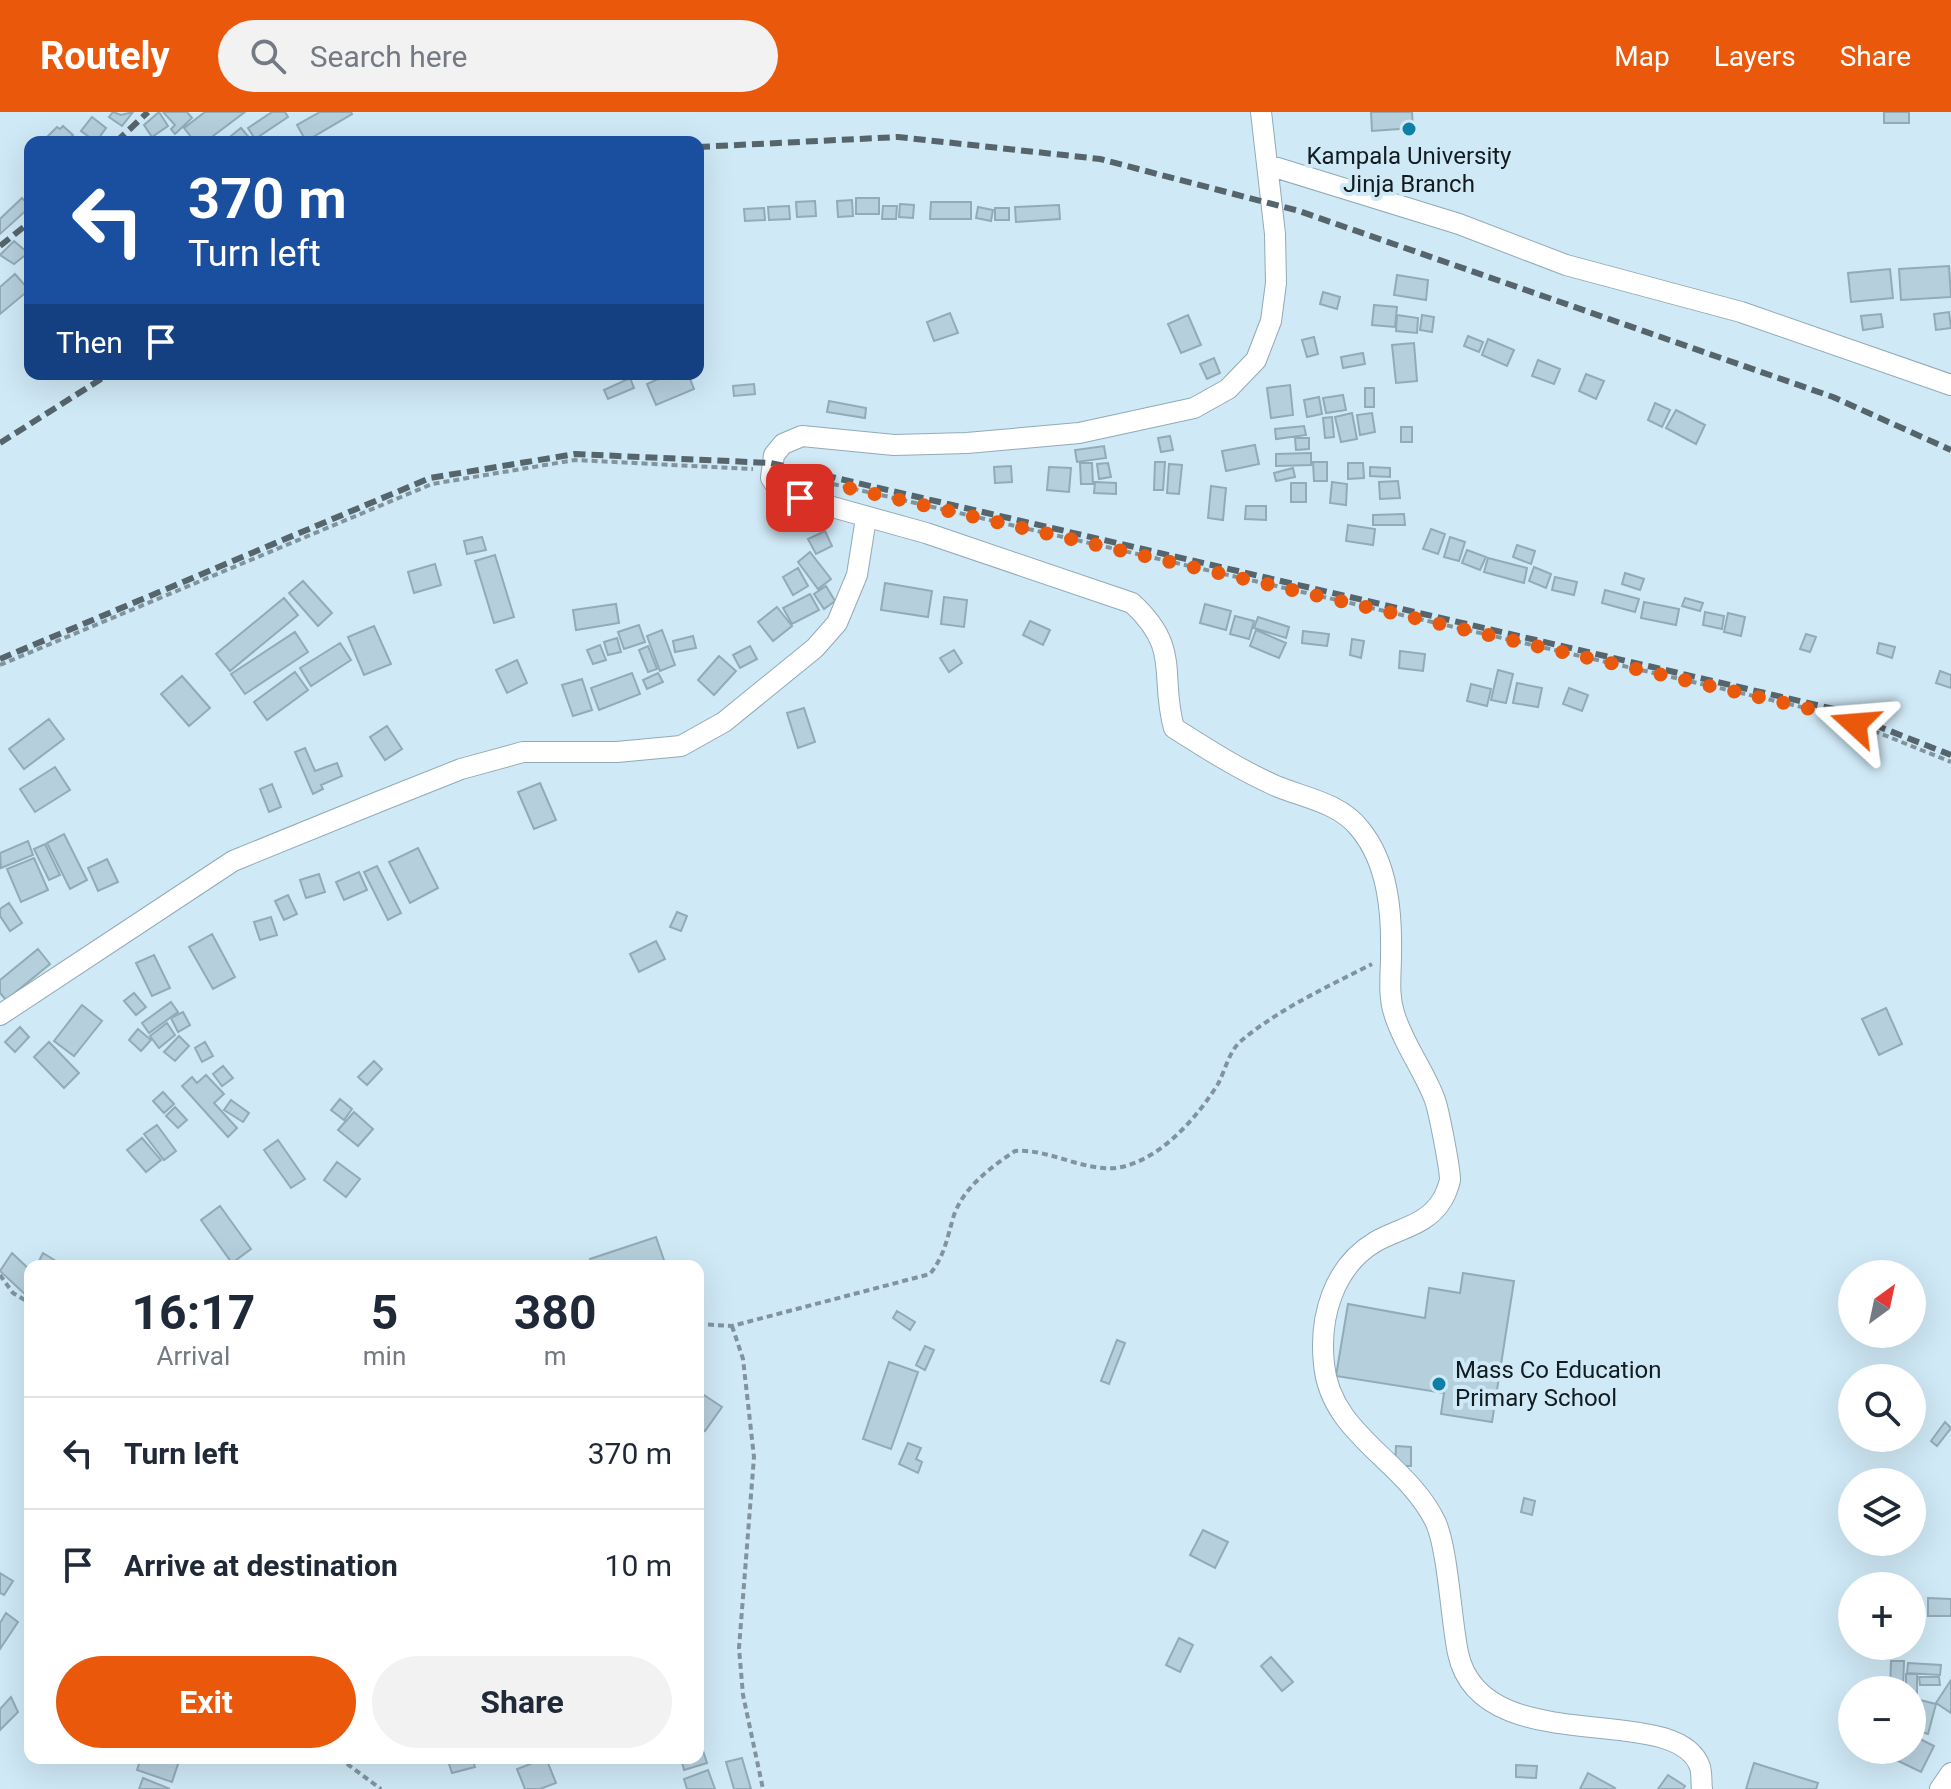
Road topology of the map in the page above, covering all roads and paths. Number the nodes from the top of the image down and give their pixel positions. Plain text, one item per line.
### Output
1 (1261, 112) edge
2 (1268, 165) junction
3 (1951, 385) edge
4 (770, 470) junction
5 (831, 484) dead end
6 (866, 518) junction
7 (0, 665) edge
8 (1951, 762) edge
9 (1391, 953) junction
10 (0, 1015) edge
11 (0, 1275) edge
12 (24, 1299) edge
13 (704, 1324) edge
14 (732, 1326) junction
15 (347, 1764) edge
16 (1951, 1773) edge
17 (381, 1789) edge
18 (763, 1789) edge
19 (1702, 1789) edge
20 (1940, 1789) edge

1 - 2 street
2 - 3 street
2 - 4 street
4 - 6 street
4 - 7 path
5 - 8 path
6 - 9 street
6 - 10 street
9 - 14 path
9 - 19 street
11 - 12 path
13 - 14 path
14 - 18 path
15 - 17 path
16 - 20 street

